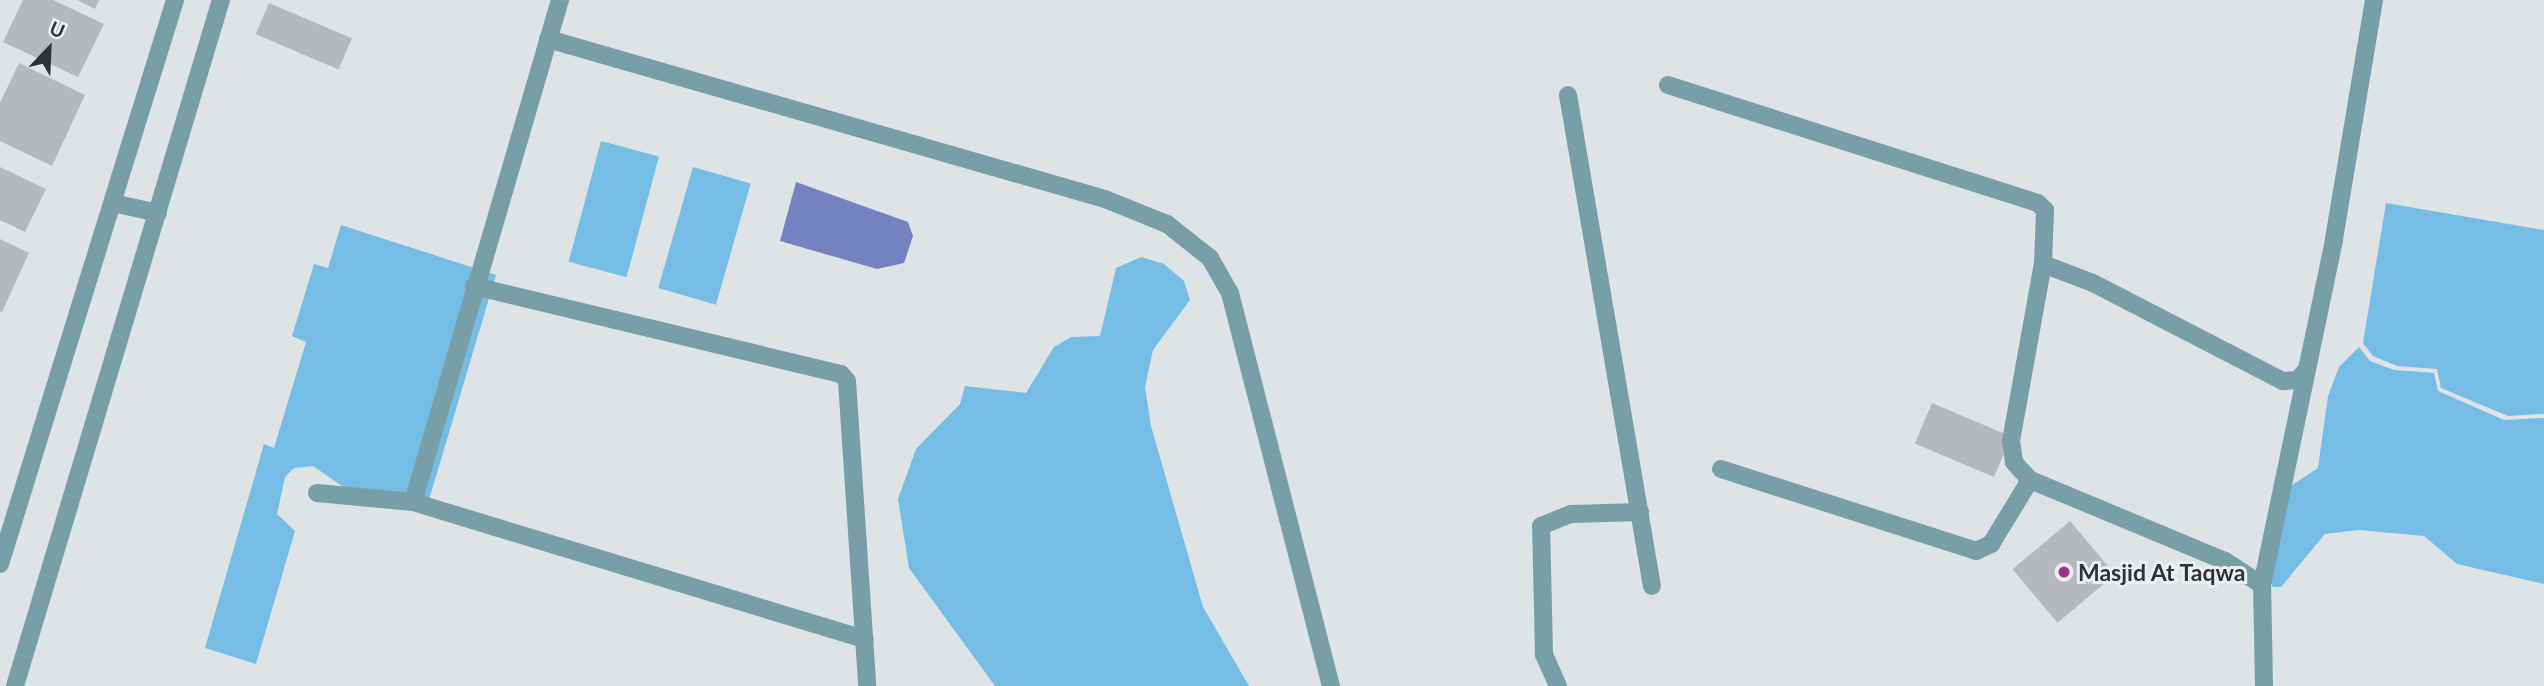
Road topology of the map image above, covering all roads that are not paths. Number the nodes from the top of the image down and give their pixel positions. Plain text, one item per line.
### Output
1 (175, 0) edge
2 (221, 0) edge
3 (560, 0) edge
4 (2374, 0) edge
5 (548, 39) junction
6 (1668, 85) dead end
7 (1568, 95) dead end
8 (113, 203) junction
9 (159, 213) junction
10 (2043, 264) junction
11 (474, 286) junction
12 (2307, 369) junction
13 (1721, 469) dead end
14 (2030, 480) junction
15 (317, 493) dead end
16 (414, 502) junction
17 (1640, 512) junction
18 (0, 564) edge
19 (2262, 585) junction
20 (1653, 586) dead end
21 (865, 639) junction
22 (15, 686) edge
23 (867, 686) edge
24 (1331, 686) edge
25 (1558, 686) edge
26 (2264, 686) edge

1 - 8 street
2 - 9 street
3 - 5 street
4 - 12 street
5 - 11 street
5 - 24 street
6 - 10 street
7 - 17 street
8 - 9 street
8 - 18 street
9 - 22 street
10 - 12 street
10 - 14 street
11 - 16 street
11 - 21 street
12 - 19 street
13 - 14 street
14 - 19 street
15 - 16 street
16 - 21 street
17 - 20 street
17 - 25 street
19 - 26 street
21 - 23 street

